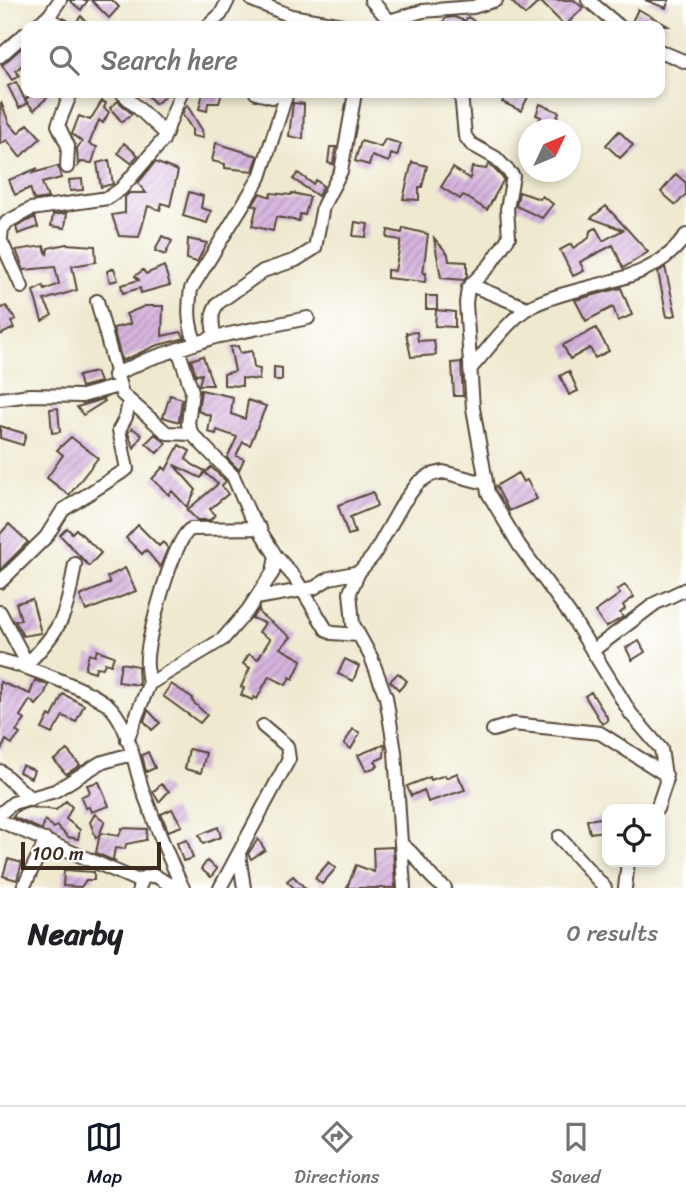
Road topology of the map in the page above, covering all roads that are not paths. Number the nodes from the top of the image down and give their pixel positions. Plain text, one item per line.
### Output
1 (60, 0) edge
2 (228, 0) edge
3 (252, 0) edge
4 (371, 0) edge
5 (496, 0) edge
6 (588, 0) edge
7 (41, 21) edge
8 (213, 21) edge
9 (319, 21) edge
10 (384, 21) edge
11 (389, 21) edge
12 (613, 21) edge
13 (21, 37) edge
14 (665, 53) edge
15 (0, 56) edge
16 (686, 62) edge
17 (69, 98) edge
18 (127, 98) edge
19 (179, 98) edge
20 (284, 98) edge
21 (354, 98) edge
22 (461, 98) edge
23 (166, 134) junction
24 (67, 167) dead end
25 (1, 228) edge
26 (686, 235) edge
27 (1, 244) edge
28 (471, 285) junction
29 (22, 287) dead end
30 (97, 301) dead end
31 (527, 308) junction
32 (308, 318) dead end
33 (215, 337) junction
34 (196, 343) junction
35 (178, 349) junction
36 (470, 369) junction
37 (116, 380) junction
38 (0, 399) edge
39 (129, 401) junction
40 (192, 434) junction
41 (485, 482) junction
42 (260, 528) junction
43 (276, 556) junction
44 (75, 564) dead end
45 (359, 572) junction
46 (0, 582) edge
47 (686, 589) edge
48 (303, 590) junction
49 (256, 598) junction
50 (0, 612) edge
51 (358, 635) junction
52 (592, 651) junction
53 (0, 660) edge
54 (29, 668) junction
55 (149, 684) junction
56 (263, 726) dead end
57 (493, 730) dead end
58 (127, 740) junction
59 (131, 754) junction
60 (0, 771) edge
61 (666, 775) junction
62 (31, 799) junction
63 (659, 804) edge
64 (0, 814) edge
65 (0, 821) edge
66 (559, 837) dead end
67 (46, 840) junction
68 (401, 844) junction
69 (239, 853) junction
70 (627, 867) edge
71 (140, 885) edge
72 (23, 888) edge
73 (175, 888) edge
74 (183, 888) edge
75 (220, 888) edge
76 (244, 888) edge
77 (404, 888) edge
78 (445, 888) edge
79 (605, 888) edge
80 (625, 888) edge

1 - 7 street
2 - 8 street
3 - 9 street
4 - 10 street
5 - 11 street
6 - 12 street
13 - 15 street
14 - 16 street
17 - 24 street
18 - 23 street
19 - 23 street
20 - 34 street
21 - 33 street
22 - 28 street
23 - 25 street
25 - 27 street
26 - 31 street
27 - 29 street
28 - 31 street
28 - 36 street
30 - 37 street
31 - 36 street
32 - 33 street
33 - 34 street
34 - 35 street
35 - 37 street
35 - 40 street
36 - 41 street
37 - 38 street
37 - 39 street
39 - 40 street
39 - 46 street
40 - 42 street
41 - 45 street
41 - 52 street
42 - 43 street
42 - 55 street
43 - 48 street
43 - 49 street
44 - 54 street
45 - 48 street
45 - 51 street
47 - 52 street
48 - 49 street
48 - 51 street
49 - 55 street
50 - 54 street
51 - 68 street
52 - 61 street
53 - 54 street
54 - 58 street
55 - 58 street
56 - 69 street
57 - 61 street
58 - 59 street
59 - 62 street
59 - 74 street
60 - 62 street
61 - 63 street
62 - 64 street
65 - 67 street
66 - 79 street
67 - 71 street
67 - 72 street
68 - 77 street
68 - 78 street
69 - 75 street
69 - 76 street
70 - 80 street
71 - 73 street

